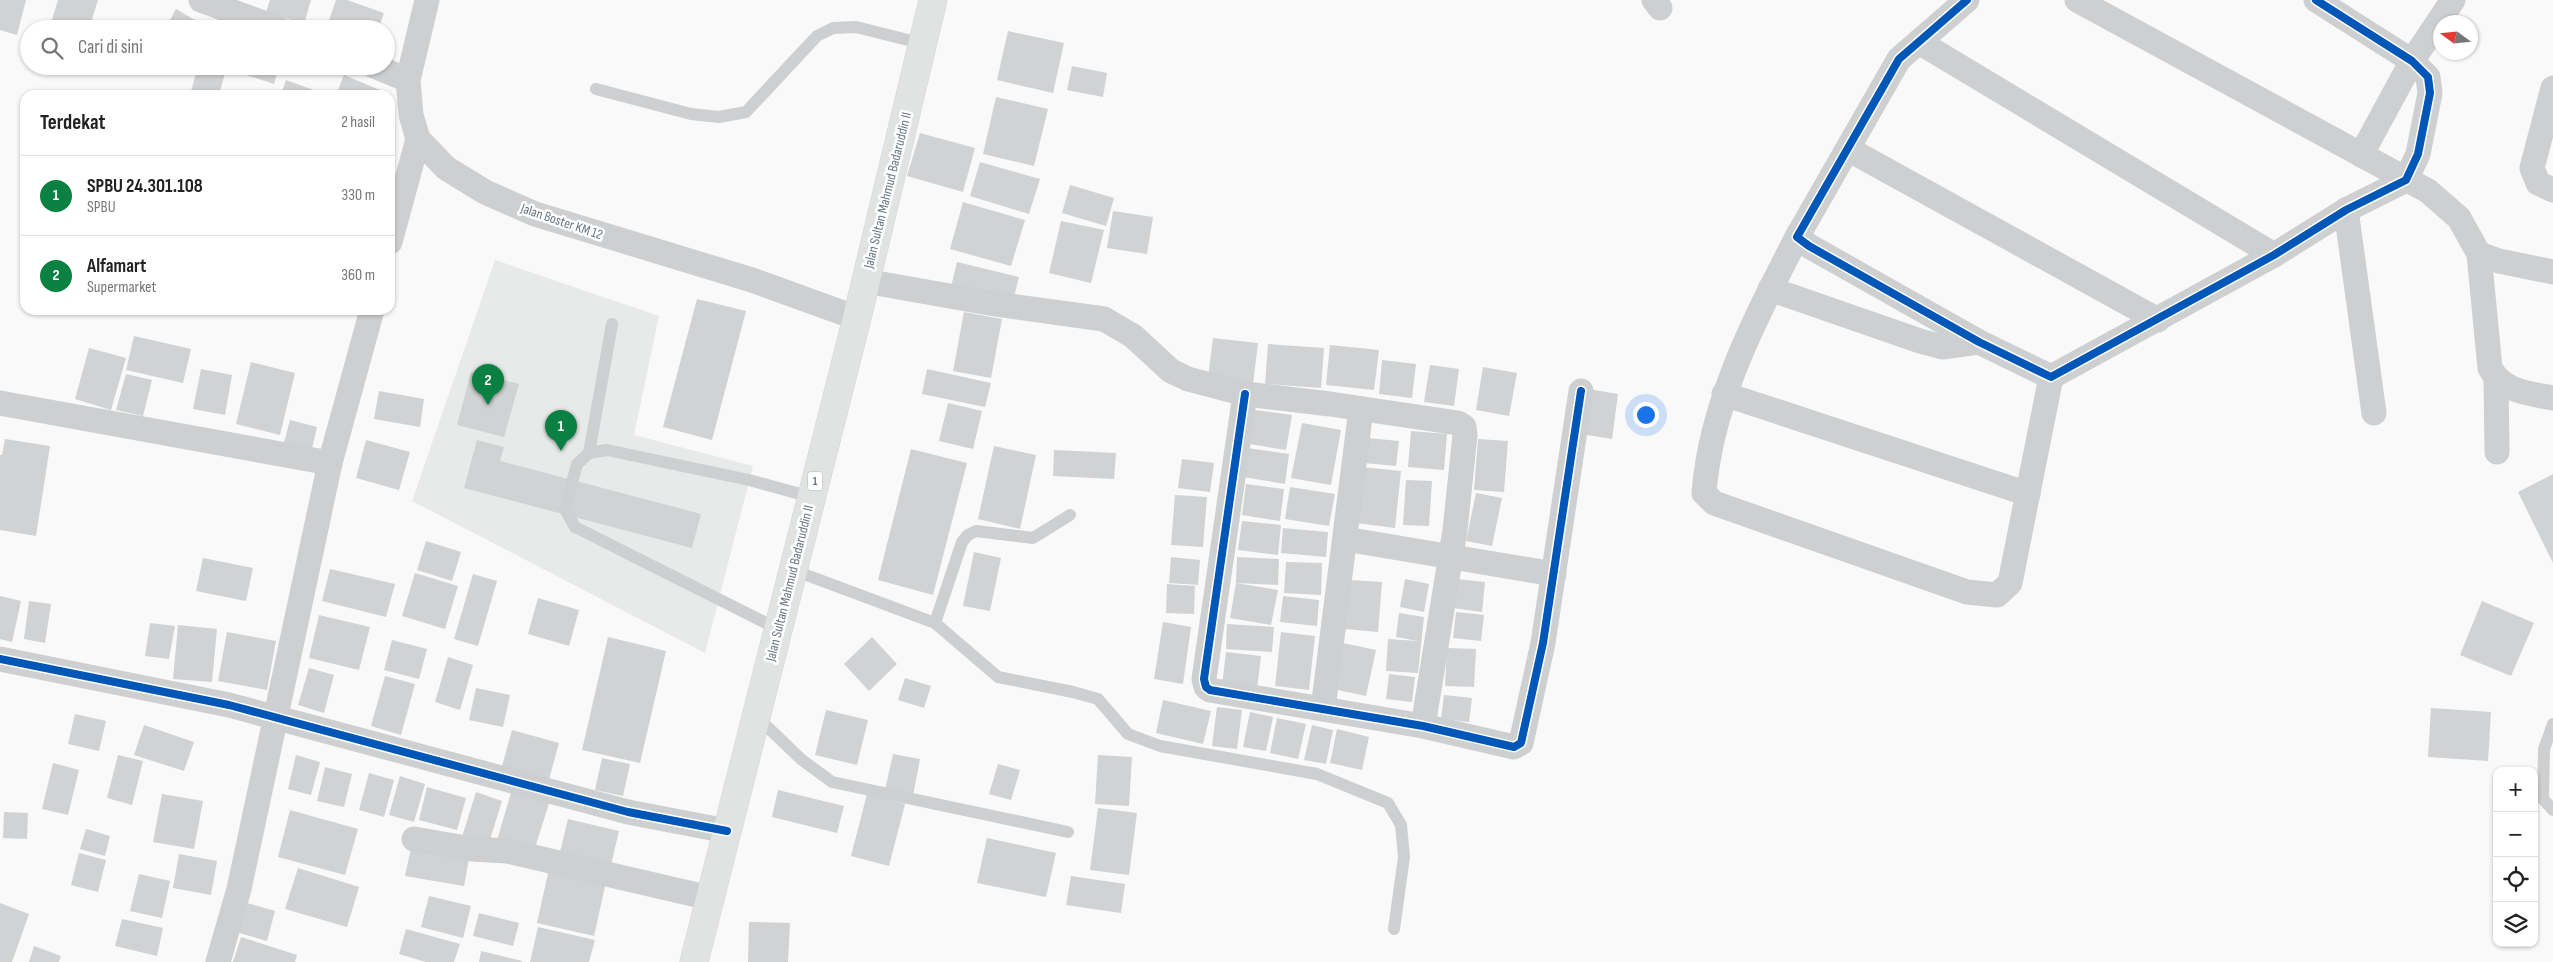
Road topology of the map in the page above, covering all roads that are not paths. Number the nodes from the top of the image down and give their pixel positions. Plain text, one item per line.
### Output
1 (203, 0) edge
2 (427, 0) edge
3 (933, 0) edge
4 (1967, 0) edge
5 (2077, 0) edge
6 (2316, 0) edge
7 (2453, 0) edge
8 (255, 20) edge
9 (1920, 42) junction
10 (924, 44) junction
11 (2412, 61) junction
12 (395, 75) edge
13 (408, 80) junction
14 (2553, 88) edge
15 (596, 89) dead end
16 (418, 139) junction
17 (1848, 149) junction
18 (2361, 155) junction
19 (2406, 180) junction
20 (2553, 190) edge
21 (2346, 210) junction
22 (395, 224) edge
23 (1797, 237) junction
24 (2479, 254) junction
25 (2274, 255) junction
26 (2553, 272) edge
27 (865, 281) junction
28 (1770, 289) junction
29 (371, 315) edge
30 (857, 318) junction
31 (2158, 320) junction
32 (612, 324) dead end
33 (1979, 342) junction
34 (2051, 377) junction
35 (2496, 379) junction
36 (1581, 391) dead end
37 (1245, 394) junction
38 (1724, 394) junction
39 (2553, 398) edge
40 (0, 404) edge
41 (1361, 409) junction
42 (2374, 413) dead end
43 (2497, 452) dead end
44 (589, 453) junction
45 (330, 463) junction
46 (2028, 494) junction
47 (811, 497) junction
48 (1070, 515) dead end
49 (1345, 539) junction
50 (1450, 556) junction
51 (793, 570) junction
52 (1554, 574) junction
53 (935, 623) junction
54 (778, 629) junction
55 (0, 659) edge
56 (1322, 709) junction
57 (756, 716) junction
58 (274, 718) junction
59 (2553, 724) edge
60 (1422, 726) junction
61 (2553, 810) edge
62 (727, 830) junction
63 (1068, 832) dead end
64 (414, 839) dead end
65 (710, 898) junction
66 (1394, 929) dead end
67 (218, 962) edge
68 (694, 962) edge

1 - 8 street
2 - 13 street, Jalan Boster KM 12
3 - 10 highway, Jalan Sultan Mahmud Badaruddin II / 1
4 - 9 street
5 - 18 street
6 - 11 street
7 - 11 street
9 - 17 street
9 - 25 street
10 - 15 lane
10 - 27 highway, Jalan Sultan Mahmud Badaruddin II / 1
11 - 18 street
11 - 19 street
12 - 13 street
13 - 16 street, Jalan Boster KM 12
14 - 20 street
16 - 22 street
16 - 30 street, Jalan Boster KM 12
17 - 23 street
17 - 31 street
18 - 19 street
19 - 21 street
19 - 24 street
21 - 25 street
21 - 42 street
23 - 28 street
23 - 33 street
24 - 26 street
24 - 35 street
25 - 31 street
27 - 30 highway, Jalan Sultan Mahmud Badaruddin II / 1
27 - 37 street
28 - 33 street
28 - 38 street
29 - 45 street
30 - 47 highway, Jalan Sultan Mahmud Badaruddin II / 1
31 - 34 street
32 - 44 lane
33 - 34 street
34 - 46 street
35 - 39 street
35 - 43 street
36 - 52 street
37 - 41 street
37 - 56 street
38 - 46 street
38 - 46 street
40 - 45 street
41 - 49 street
41 - 50 street
44 - 47 lane
44 - 54 lane
45 - 58 street
47 - 51 highway, Jalan Sultan Mahmud Badaruddin II / 1
48 - 53 lane
49 - 50 street
49 - 56 street
50 - 52 street
50 - 60 street
51 - 53 lane
51 - 54 highway, Jalan Sultan Mahmud Badaruddin II / 1
52 - 60 street
53 - 66 lane
54 - 57 highway, Jalan Sultan Mahmud Badaruddin II / 1
55 - 58 street
56 - 60 street
57 - 62 highway, Jalan Sultan Mahmud Badaruddin II / 1
57 - 63 lane
58 - 62 street
58 - 67 street
59 - 61 lane
62 - 65 highway, Jalan Sultan Mahmud Badaruddin II / 1
64 - 65 street
65 - 68 highway, Jalan Sultan Mahmud Badaruddin II / 1

